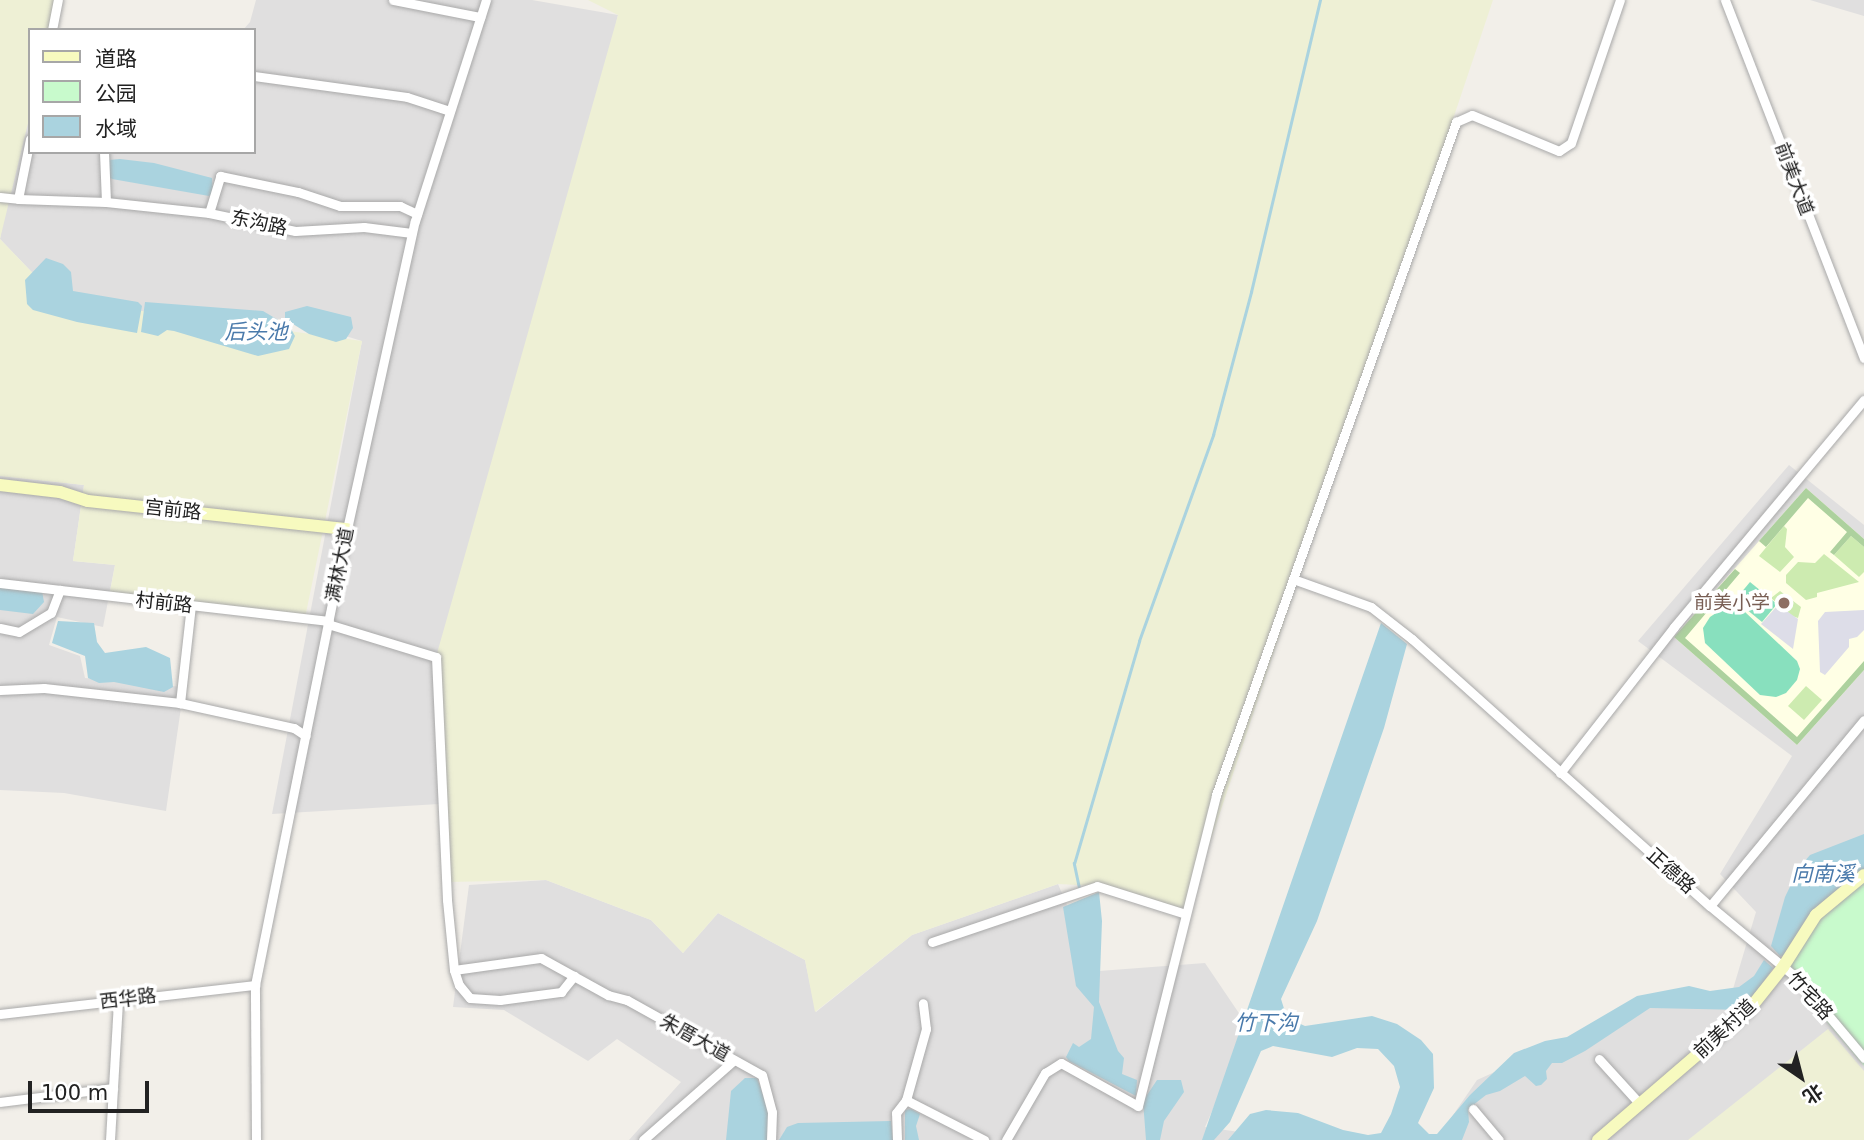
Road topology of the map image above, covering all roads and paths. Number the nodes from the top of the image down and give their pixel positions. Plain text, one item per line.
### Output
1 (58, 0) edge
2 (393, 0) edge
3 (485, 0) edge
4 (1620, 0) edge
5 (1725, 0) edge
6 (480, 17) junction
7 (52, 28) edge
8 (256, 76) edge
9 (450, 111) junction
10 (28, 149) edge
11 (104, 154) edge
12 (0, 197) edge
13 (18, 199) junction
14 (106, 202) junction
15 (209, 213) junction
16 (417, 215) junction
17 (412, 233) junction
18 (1864, 358) edge
19 (1864, 400) edge
20 (0, 485) edge
21 (347, 529) junction
22 (1293, 579) junction
23 (0, 583) edge
24 (60, 590) junction
25 (191, 605) junction
26 (328, 622) junction
27 (0, 628) edge
28 (0, 690) edge
29 (180, 703) junction
30 (1864, 720) edge
31 (306, 736) junction
32 (1560, 773) junction
33 (1864, 874) edge
34 (1710, 906) junction
35 (1186, 914) junction
36 (932, 942) dead end
37 (1783, 967) junction
38 (454, 970) junction
39 (571, 974) junction
40 (256, 985) junction
41 (118, 1000) junction
42 (923, 1003) dead end
43 (0, 1014) edge
44 (1864, 1058) edge
45 (734, 1059) junction
46 (1599, 1059) dead end
47 (113, 1088) junction
48 (905, 1100) junction
49 (0, 1102) edge
50 (1640, 1104) junction
51 (1473, 1109) dead end
52 (110, 1140) edge
53 (256, 1140) edge
54 (643, 1140) edge
55 (771, 1140) edge
56 (897, 1140) edge
57 (984, 1140) edge
58 (1006, 1140) edge
59 (1499, 1140) edge
60 (1598, 1140) edge

1 - 7 street
2 - 6 street
3 - 6 street, 满林大道
4 - 22 street
5 - 18 street, 前美大道
6 - 9 street, 满林大道
8 - 9 street
9 - 16 street, 满林大道
10 - 13 street
11 - 14 street
12 - 13 street, 东沟路
13 - 14 street, 东沟路
14 - 15 street, 东沟路
15 - 16 street
15 - 17 street, 东沟路
16 - 17 street, 满林大道
17 - 21 street, 满林大道
19 - 32 street
20 - 21 street, 宫前路
21 - 26 street, 满林大道
22 - 32 street, 正德路
22 - 35 street
23 - 24 street, 村前路
24 - 25 street, 村前路
24 - 27 street
25 - 26 street, 村前路
25 - 29 street
26 - 31 street, 满林大道
26 - 38 street, 村前路
28 - 29 street
29 - 31 street
30 - 34 street
31 - 40 street, 满林大道
32 - 34 street, 正德路
33 - 37 street, 前美村道
34 - 37 street, 正德路
35 - 36 street
35 - 58 street
37 - 44 street, 竹宅路
37 - 50 street, 前美村道
38 - 39 street, 朱厝大道
38 - 39 street
39 - 45 street, 朱厝大道
40 - 41 street, 西华路
40 - 53 street, 满林大道
41 - 43 street, 西华路
41 - 47 street
42 - 48 street
45 - 54 street
45 - 55 street, 朱厝大道
46 - 50 street
47 - 49 street
47 - 52 street
48 - 56 street
48 - 57 street
50 - 60 street, 前美村道
51 - 59 street

